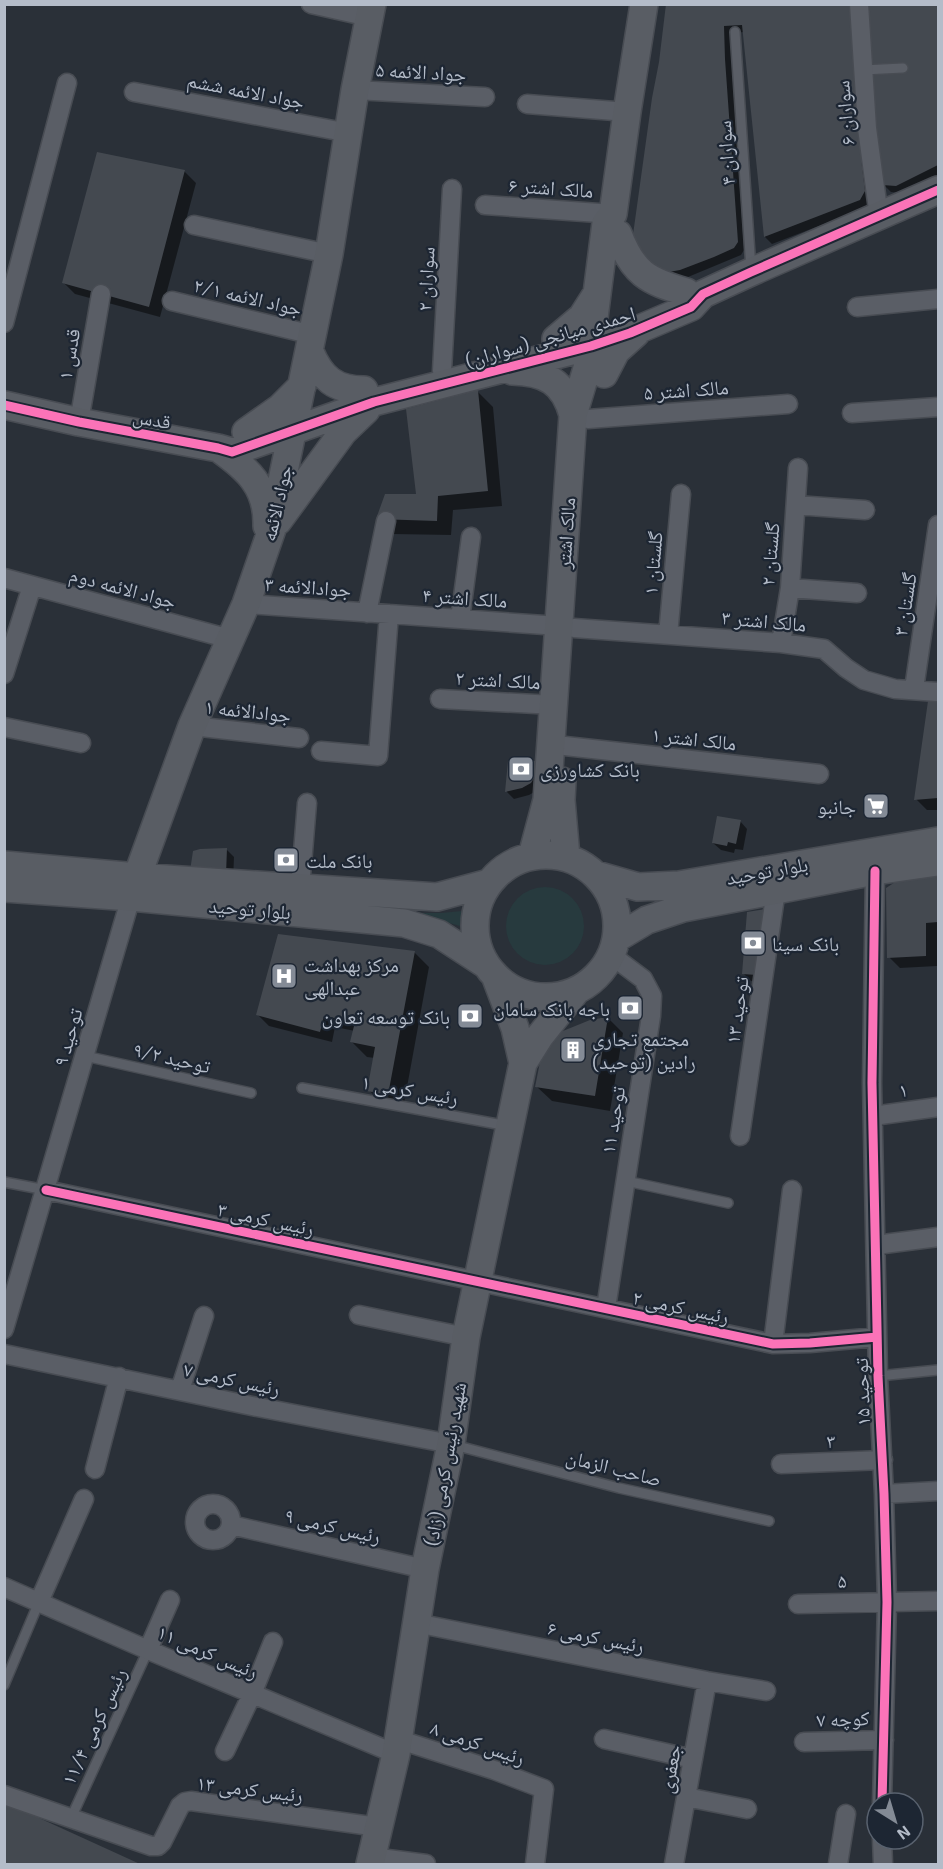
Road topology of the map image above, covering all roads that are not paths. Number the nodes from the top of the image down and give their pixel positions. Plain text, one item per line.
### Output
1 (311, 4) edge
2 (644, 4) edge
3 (859, 4) edge
4 (370, 11) edge
5 (735, 32) dead end
6 (903, 68) dead end
7 (863, 70) junction
8 (67, 83) dead end
9 (355, 90) junction
10 (134, 92) dead end
11 (485, 97) dead end
12 (526, 104) dead end
13 (627, 112) junction
14 (349, 133) junction
15 (452, 189) dead end
16 (939, 190) edge
17 (485, 205) dead end
18 (879, 217) junction
19 (616, 224) junction
20 (194, 225) dead end
21 (329, 254) junction
22 (751, 272) junction
23 (598, 292) junction
24 (695, 293) junction
25 (101, 294) dead end
26 (939, 299) edge
27 (172, 301) dead end
28 (857, 307) dead end
29 (4, 323) edge
30 (642, 328) junction
31 (600, 335) junction
32 (556, 339) junction
33 (312, 343) junction
34 (442, 371) junction
35 (499, 371) junction
36 (603, 374) junction
37 (302, 386) junction
38 (369, 396) junction
39 (788, 404) dead end
40 (4, 405) edge
41 (939, 408) edge
42 (852, 413) dead end
43 (581, 417) junction
44 (79, 422) junction
45 (293, 424) junction
46 (246, 432) junction
47 (218, 448) junction
48 (798, 468) dead end
49 (681, 495) dead end
50 (796, 505) junction
51 (865, 510) dead end
52 (386, 521) dead end
53 (939, 525) edge
54 (269, 537) junction
55 (471, 537) dead end
56 (4, 578) edge
57 (32, 586) junction
58 (790, 588) junction
59 (857, 593) dead end
60 (246, 604) junction
61 (368, 613) junction
62 (389, 614) junction
63 (460, 619) junction
64 (566, 627) junction
65 (668, 635) junction
66 (230, 639) junction
67 (781, 643) junction
68 (4, 674) edge
69 (914, 689) junction
70 (939, 692) edge
71 (440, 699) dead end
72 (554, 705) junction
73 (192, 726) junction
74 (4, 727) edge
75 (299, 738) dead end
76 (81, 743) dead end
77 (565, 746) junction
78 (321, 752) dead end
79 (819, 774) dead end
80 (307, 803) dead end
81 (939, 842) edge
82 (532, 856) junction
83 (566, 857) junction
84 (939, 862) edge
85 (4, 865) edge
86 (875, 871) junction
87 (596, 875) junction
88 (489, 883) junction
89 (134, 887) junction
90 (4, 888) edge
91 (300, 888) junction
92 (776, 890) junction
93 (614, 946) junction
94 (490, 971) junction
95 (576, 991) junction
96 (85, 1056) junction
97 (523, 1064) junction
98 (302, 1088) dead end
99 (251, 1093) dead end
100 (939, 1107) edge
101 (873, 1116) junction
102 (510, 1126) junction
103 (740, 1136) dead end
104 (626, 1181) junction
105 (4, 1182) edge
106 (46, 1190) junction
107 (792, 1190) dead end
108 (728, 1203) dead end
109 (939, 1237) edge
110 (876, 1245) junction
111 (478, 1280) junction
112 (10, 1292) edge
113 (606, 1308) junction
114 (359, 1315) dead end
115 (204, 1316) dead end
116 (4, 1329) edge
117 (466, 1337) junction
118 (877, 1337) junction
119 (773, 1344) junction
120 (4, 1354) edge
121 (939, 1370) edge
122 (878, 1376) junction
123 (118, 1377) junction
124 (180, 1390) junction
125 (451, 1444) junction
126 (883, 1460) junction
127 (781, 1464) dead end
128 (95, 1469) dead end
129 (939, 1491) edge
130 (884, 1494) junction
131 (84, 1499) dead end
132 (769, 1521) dead end
133 (231, 1526) dead end
134 (426, 1569) junction
135 (4, 1587) edge
136 (170, 1600) dead end
137 (939, 1601) edge
138 (39, 1602) junction
139 (887, 1602) junction
140 (798, 1604) dead end
141 (416, 1623) junction
142 (273, 1642) dead end
143 (148, 1650) junction
144 (707, 1681) junction
145 (4, 1685) edge
146 (766, 1691) dead end
147 (252, 1694) junction
148 (604, 1739) dead end
149 (884, 1740) junction
150 (804, 1742) dead end
151 (397, 1746) junction
152 (225, 1751) dead end
153 (693, 1759) junction
154 (882, 1791) edge
155 (4, 1795) edge
156 (686, 1797) junction
157 (747, 1809) dead end
158 (846, 1814) dead end
159 (71, 1818) junction
160 (378, 1827) junction
161 (371, 1861) edge
162 (426, 1864) edge
163 (535, 1864) edge
164 (674, 1864) edge
165 (838, 1864) edge

1 - 4 street
2 - 13 main road, مالک اشتر
3 - 7 street, سواران ۶
4 - 9 main road, جواد الائمه
5 - 22 lane, سواران ۴
6 - 7 lane
7 - 18 street, سواران ۶
8 - 29 street
9 - 11 street, جواد الائمه ۵
9 - 14 main road, جواد الائمه
10 - 14 street, جواد الائمه ششم
12 - 13 street
13 - 19 main road, مالک اشتر
14 - 21 main road, جواد الائمه
15 - 34 street, سواران ۲
16 - 18 main road, احمدی میانجی (سواران)
17 - 19 street, مالک اشتر ۶
18 - 22 main road, احمدی میانجی (سواران)
19 - 23 main road, مالک اشتر
19 - 24 main road
19 - 31 main road, مالک اشتر
20 - 21 street
21 - 33 main road, جواد الائمه
22 - 24 main road, احمدی میانجی (سواران)
23 - 31 main road, مالک اشتر
23 - 32 main road
24 - 30 main road, احمدی میانجی (سواران)
24 - 31 main road, احمدی میانجی (سواران)
25 - 44 street, قدس ۱
26 - 28 street
27 - 33 street, جواد الائمه ۲/۱
30 - 31 main road, احمدی میانجی (سواران)
30 - 36 main road
31 - 32 main road, احمدی میانجی (سواران)
31 - 35 main road, احمدی میانجی (سواران)
31 - 36 main road, مالک اشتر
31 - 43 main road, مالک اشتر
32 - 34 main road, احمدی میانجی (سواران)
33 - 37 main road, جواد الائمه
33 - 38 main road
34 - 38 main road, احمدی میانجی (سواران)
35 - 38 main road, احمدی میانجی (سواران)
35 - 43 main road
36 - 43 main road, مالک اشتر
37 - 45 main road, جواد الائمه
37 - 46 main road
38 - 45 main road, احمدی میانجی (سواران)
38 - 54 main road
39 - 43 street, مالک اشتر ۵
40 - 44 main road, قدس
41 - 42 street
43 - 64 main road, مالک اشتر
44 - 47 main road, قدس
45 - 46 main road
45 - 47 main road, قدس
45 - 54 main road, جواد الائمه
46 - 47 main road
47 - 54 main road
48 - 50 street, گلستان ۲
49 - 65 street, گلستان ۱
50 - 51 street
50 - 58 street, گلستان ۲
52 - 61 street
53 - 69 street, گلستان ۳
54 - 60 main road, جواد الائمه
55 - 63 street
56 - 57 street, جواد الائمه دوم
57 - 66 street, جواد الائمه دوم
57 - 68 street
58 - 59 street
58 - 67 street, گلستان ۲
60 - 61 street, جوادالائمه ۳
60 - 66 main road, جواد الائمه
61 - 62 street, مالک اشتر ۴
62 - 63 street, مالک اشتر ۴
62 - 78 street
63 - 64 street, مالک اشتر ۴
64 - 65 street, مالک اشتر ۳
64 - 72 main road, مالک اشتر
64 - 77 main road, مالک اشتر
65 - 67 street, مالک اشتر ۳
66 - 73 main road, جواد الائمه
67 - 69 street, مالک اشتر ۳
69 - 70 street, مالک اشتر ۳
71 - 72 street, مالک اشتر ۲
72 - 82 main road, مالک اشتر
73 - 75 street, جوادالائمه ۱
73 - 89 main road, جواد الائمه
74 - 76 street
77 - 79 street, مالک اشتر ۱
77 - 83 main road, مالک اشتر
80 - 91 street
81 - 87 main road, بلوار توحید
82 - 83 main road
82 - 88 main road
83 - 87 main road
84 - 86 main road, بلوار توحید
85 - 89 main road, بلوار توحید
86 - 92 main road, بلوار توحید
86 - 101 street, توحید ۱۵
87 - 93 main road
88 - 91 main road, بلوار توحید
88 - 94 main road
89 - 90 main road, بلوار توحید
89 - 91 main road, بلوار توحید
89 - 94 main road, بلوار توحید
89 - 96 street, توحید ۹
92 - 93 main road, بلوار توحید
92 - 103 street, توحید ۱۳
93 - 95 main road
93 - 104 street, توحید ۱۱
94 - 95 main road
94 - 97 main road
95 - 97 main road
96 - 99 lane, توحید ۹/۲
96 - 106 street, توحید ۹
97 - 102 main road, شهید رئیس کرمی (زاد)
98 - 102 lane, رئیس کرمی ۱
100 - 101 street, ۱
101 - 110 street, توحید ۱۵
102 - 111 main road, شهید رئیس کرمی (زاد)
104 - 108 lane
104 - 113 street, توحید ۱۱
105 - 106 lane
106 - 111 street, رئیس کرمی ۳
106 - 112 street, توحید ۹
107 - 119 street
109 - 110 street
110 - 118 street, توحید ۱۵
111 - 113 street, رئیس کرمی ۲
111 - 117 main road, شهید رئیس کرمی (زاد)
112 - 116 street, توحید ۹
113 - 119 street, رئیس کرمی ۲
114 - 117 street
115 - 124 street
117 - 125 main road, شهید رئیس کرمی (زاد)
118 - 119 street, رئیس کرمی ۲
118 - 122 street, توحید ۱۵
120 - 123 street, رئیس کرمی ۷
121 - 122 lane
122 - 126 street, توحید ۱۵
123 - 124 street, رئیس کرمی ۷
123 - 128 street
124 - 125 street, رئیس کرمی ۷
125 - 132 lane, صاحب الزمان
125 - 134 main road, شهید رئیس کرمی (زاد)
126 - 127 street, ۳
126 - 130 street, توحید ۱۵
129 - 130 street
130 - 139 street, توحید ۱۵
131 - 138 street
133 - 134 street, رئیس کرمی ۹
134 - 141 main road, شهید رئیس کرمی (زاد)
135 - 138 street, رئیس کرمی ۱۱
136 - 143 street
137 - 139 street, ۵
138 - 143 street, رئیس کرمی ۱۱
138 - 145 lane
139 - 140 street, ۵
139 - 149 street, توحید ۱۵
141 - 144 street, رئیس کرمی ۶
141 - 151 main road, شهید رئیس کرمی (زاد)
142 - 147 street
143 - 147 street, رئیس کرمی ۱۱
143 - 159 lane, رئیس کرمی ۱۱/۴
144 - 146 street, رئیس کرمی ۶
144 - 153 street, جعفری
147 - 151 street, رئیس کرمی ۱۱
147 - 152 street
148 - 153 street
149 - 150 street, کوچه ۷
149 - 154 street, توحید ۱۵
151 - 160 main road, شهید رئیس کرمی (زاد)
151 - 163 street, رئیس کرمی ۸
153 - 156 street, جعفری
155 - 159 street, رئیس کرمی ۱۳
156 - 157 street
156 - 164 street, جعفری
158 - 165 street
159 - 160 street, رئیس کرمی ۱۳
160 - 161 main road, شهید رئیس کرمی (زاد)
161 - 162 street

